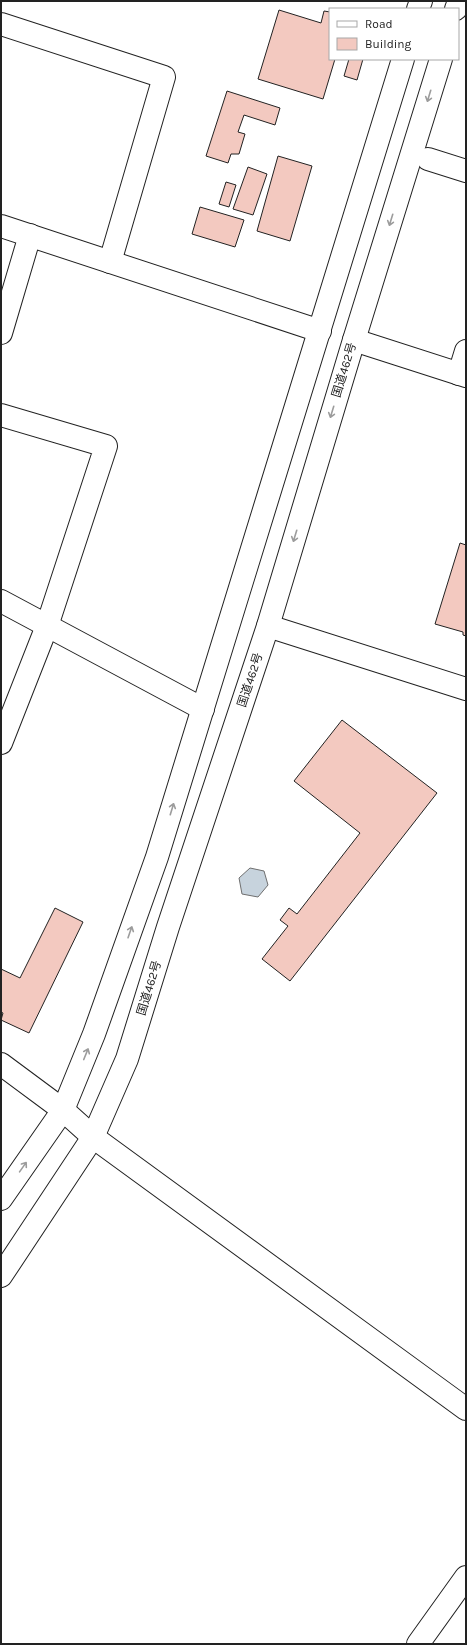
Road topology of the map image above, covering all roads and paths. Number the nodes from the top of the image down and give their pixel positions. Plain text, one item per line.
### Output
1 (1, 24) edge
2 (403, 60) edge
3 (441, 60) edge
4 (428, 159) dead end
5 (466, 170) edge
6 (1, 226) edge
7 (30, 235) junction
8 (110, 262) junction
9 (320, 331) junction
10 (1, 333) edge
11 (354, 340) junction
12 (466, 351) edge
13 (462, 375) edge
14 (1, 415) edge
15 (1, 601) edge
16 (47, 626) junction
17 (268, 626) junction
18 (466, 689) edge
19 (203, 709) junction
20 (1, 743) edge
21 (1, 1064) edge
22 (63, 1110) junction
23 (93, 1137) junction
24 (1, 1199) edge
25 (1, 1276) edge
26 (466, 1408) edge
27 (466, 1577) edge
28 (418, 1644) edge

1 - 8 main road
2 - 9 main road
3 -> 11 main road, 国道462号
4 - 5 main road
6 - 7 main road
7 - 8 main road
7 - 10 main road
8 - 9 main road
9 - 19 main road
11 - 13 main road
11 -> 17 main road, 国道462号
12 - 13 main road
14 - 16 main road
15 - 16 main road
16 - 19 main road
16 - 20 main road
17 - 18 main road
17 - 23 main road, 国道462号
22 -> 19 main road
21 - 22 main road
22 - 23 main road
24 -> 22 main road
23 - 25 main road, 国道462号
23 - 26 main road
27 - 28 main road

